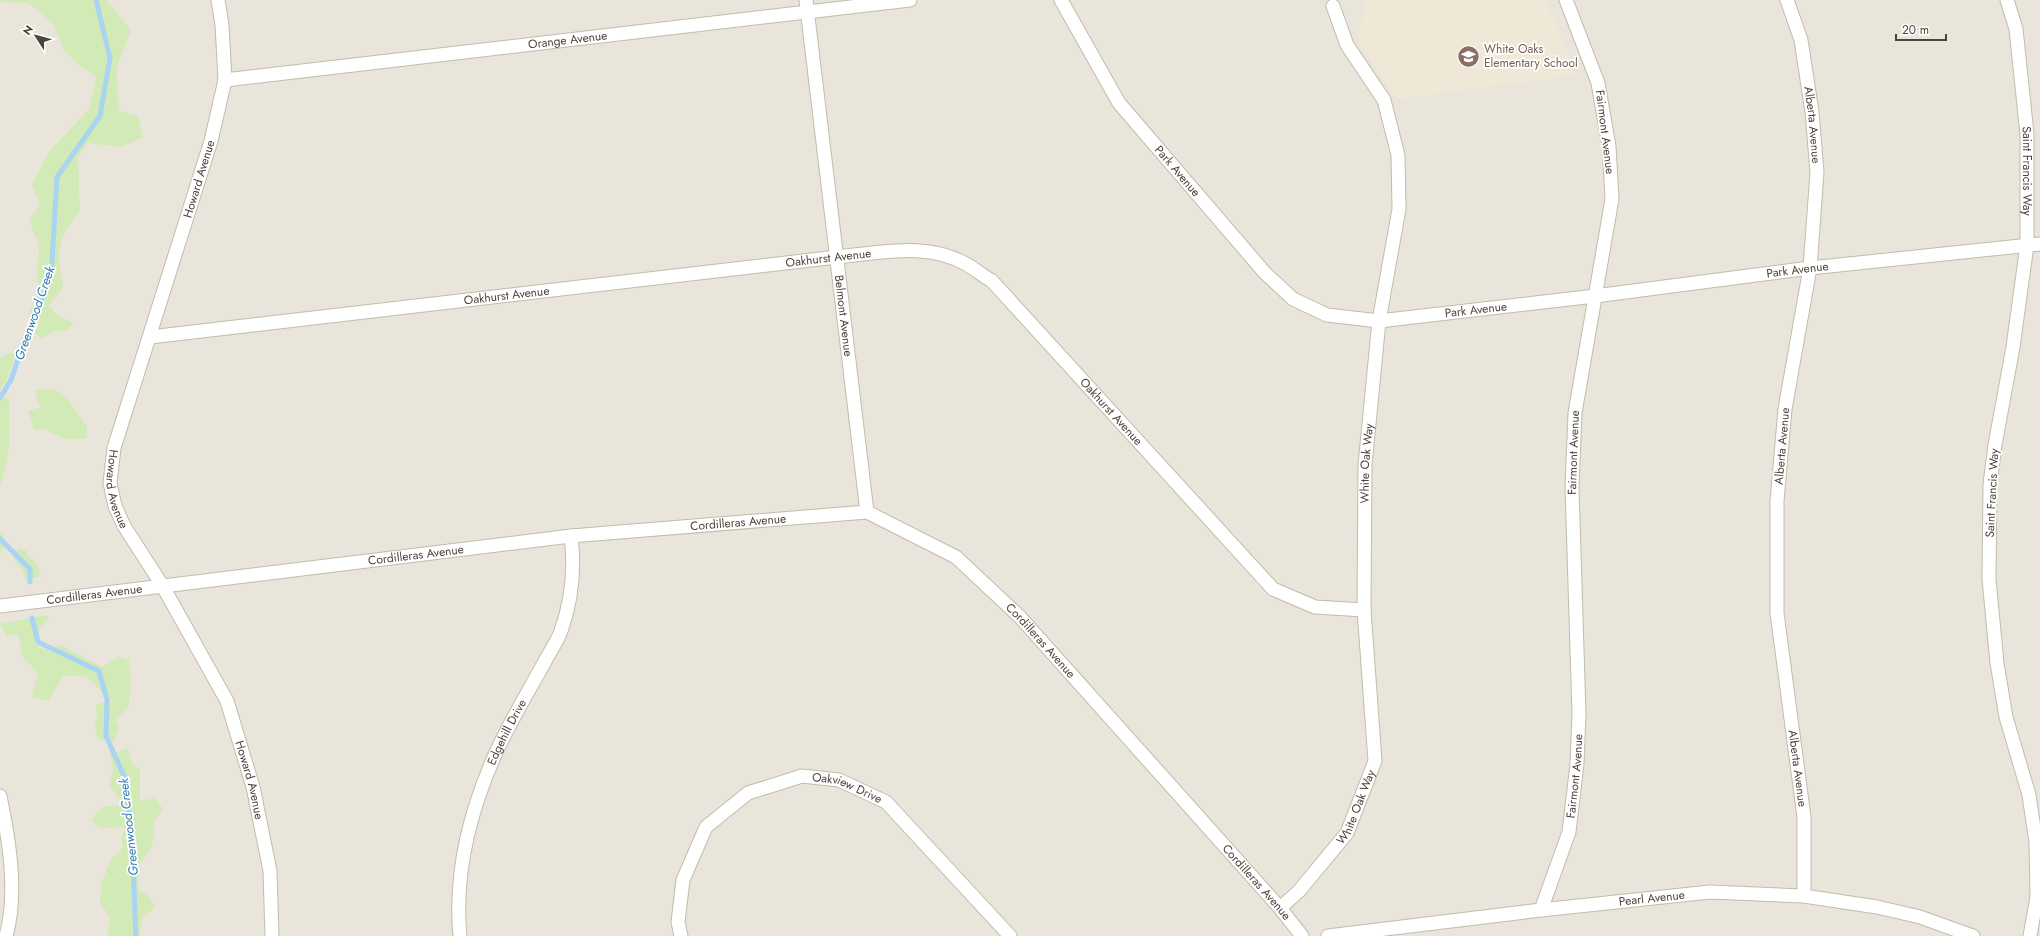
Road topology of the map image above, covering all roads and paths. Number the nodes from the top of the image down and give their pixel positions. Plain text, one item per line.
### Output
1 (218, 0) edge
2 (910, 0) edge
3 (1061, 0) edge
4 (1566, 0) edge
5 (1787, 0) edge
6 (2007, 0) edge
7 (807, 6) edge
8 (1333, 6) dead end
9 (225, 80) junction
10 (2034, 244) edge
11 (838, 258) junction
12 (1810, 268) junction
13 (1595, 296) junction
14 (1379, 321) junction
15 (150, 337) junction
16 (866, 512) junction
17 (571, 536) junction
18 (162, 585) junction
19 (0, 606) edge
20 (1364, 610) junction
21 (0, 796) edge
22 (1804, 896) junction
23 (1280, 908) junction
24 (1541, 910) junction
25 (6, 936) edge
26 (272, 936) edge
27 (460, 936) edge
28 (681, 936) edge
29 (1010, 936) edge
30 (1302, 936) edge
31 (1328, 936) edge
32 (1973, 936) edge
33 (2030, 936) edge

1 - 9 street, Howard Avenue
2 - 7 street, Orange Avenue
3 - 14 street, Park Avenue
4 - 13 street, Fairmont Avenue
5 - 12 street, Alberta Avenue
6 - 10 street, Saint Francis Way
7 - 9 street, Orange Avenue
7 - 11 street, Belmont Avenue
8 - 14 street, White Oak Way
9 - 15 street, Howard Avenue
10 - 12 street, Park Avenue
10 - 33 street, Saint Francis Way
11 - 15 street, Oakhurst Avenue
11 - 16 street, Belmont Avenue
11 - 20 street, Oakhurst Avenue
12 - 13 street, Park Avenue
12 - 22 street, Alberta Avenue
13 - 14 street, Park Avenue
13 - 24 street, Fairmont Avenue
14 - 20 street, White Oak Way
15 - 18 street, Howard Avenue
16 - 17 street, Cordilleras Avenue
16 - 23 street, Cordilleras Avenue
17 - 18 street, Cordilleras Avenue
17 - 27 street, Edgehill Drive
18 - 19 street, Cordilleras Avenue
18 - 26 street, Howard Avenue
20 - 23 street, White Oak Way
21 - 25 street
22 - 24 street, Pearl Avenue
22 - 32 street, Pearl Avenue
23 - 30 street, Cordilleras Avenue
24 - 31 street, Pearl Avenue
28 - 29 street, Oakview Drive

